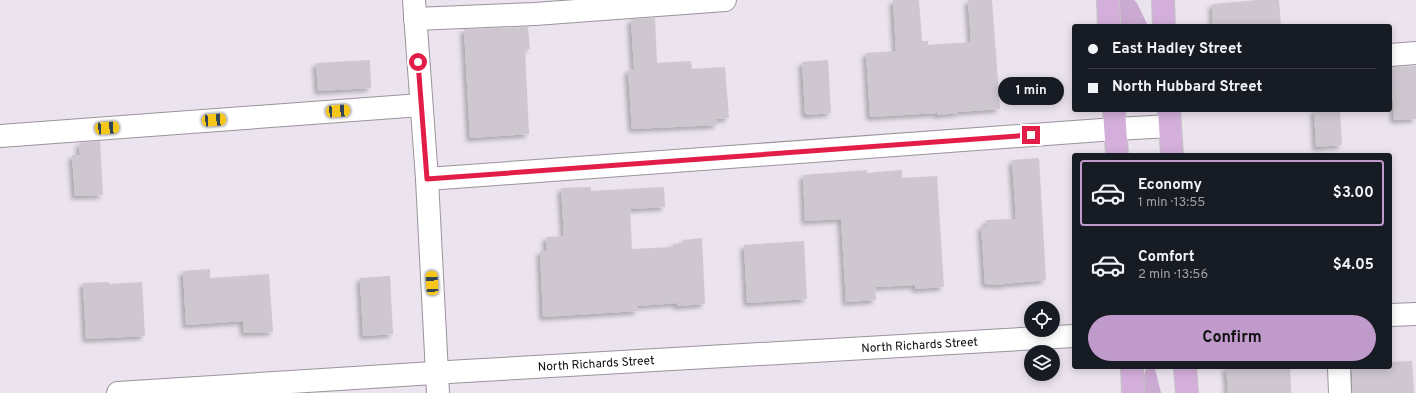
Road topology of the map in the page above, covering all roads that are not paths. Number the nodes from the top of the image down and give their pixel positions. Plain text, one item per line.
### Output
1 (725, 0) edge
2 (1108, 0) edge
3 (1163, 0) edge
4 (414, 9) edge
5 (1109, 24) edge
6 (1164, 24) edge
7 (1416, 53) edge
8 (1392, 55) edge
9 (421, 104) junction
10 (1170, 118) edge
11 (1115, 120) edge
12 (0, 136) edge
13 (1117, 153) edge
14 (1172, 153) edge
15 (427, 179) junction
16 (1416, 314) edge
17 (1392, 315) edge
18 (1072, 336) edge
19 (1132, 369) edge
20 (1185, 369) edge
21 (1339, 369) edge
22 (438, 383) edge
23 (118, 393) edge
24 (1133, 393) edge
25 (1187, 393) edge
26 (1340, 393) edge

1 - 4 street
2 - 5 main road
3 - 6 main road
4 - 9 street
7 - 8 street
9 - 12 street
9 - 15 street
10 - 11 street
10 - 14 main road
11 - 13 main road
11 - 15 street
15 - 22 street
16 - 17 street
18 - 22 street, North Richards Street
19 - 24 main road
20 - 25 main road
21 - 26 street
22 - 23 street, North Richards Street

